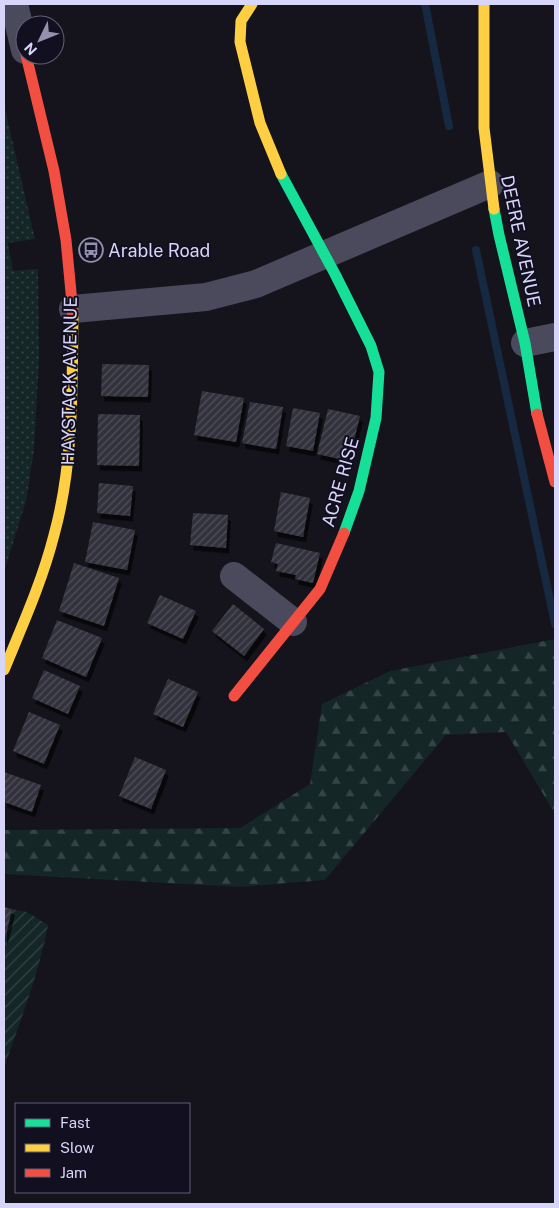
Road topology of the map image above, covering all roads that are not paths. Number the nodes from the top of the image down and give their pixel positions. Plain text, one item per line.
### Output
1 (252, 4) edge
2 (484, 4) edge
3 (28, 65) edge
4 (490, 184) junction
5 (324, 256) junction
6 (73, 309) junction
7 (555, 337) edge
8 (525, 343) junction
9 (555, 482) edge
10 (234, 576) dead end
11 (293, 622) junction
12 (4, 670) edge
13 (234, 696) dead end

1 - 5 street, ACRE RISE
2 - 4 street, DEERE AVENUE
3 - 6 street, HAYSTACK AVENUE
4 - 5 street
4 - 8 street, DEERE AVENUE
5 - 6 street
5 - 11 street, ACRE RISE
6 - 12 street, HAYSTACK AVENUE
7 - 8 street
8 - 9 street, DEERE AVENUE
10 - 11 street
11 - 13 street, ACRE RISE

